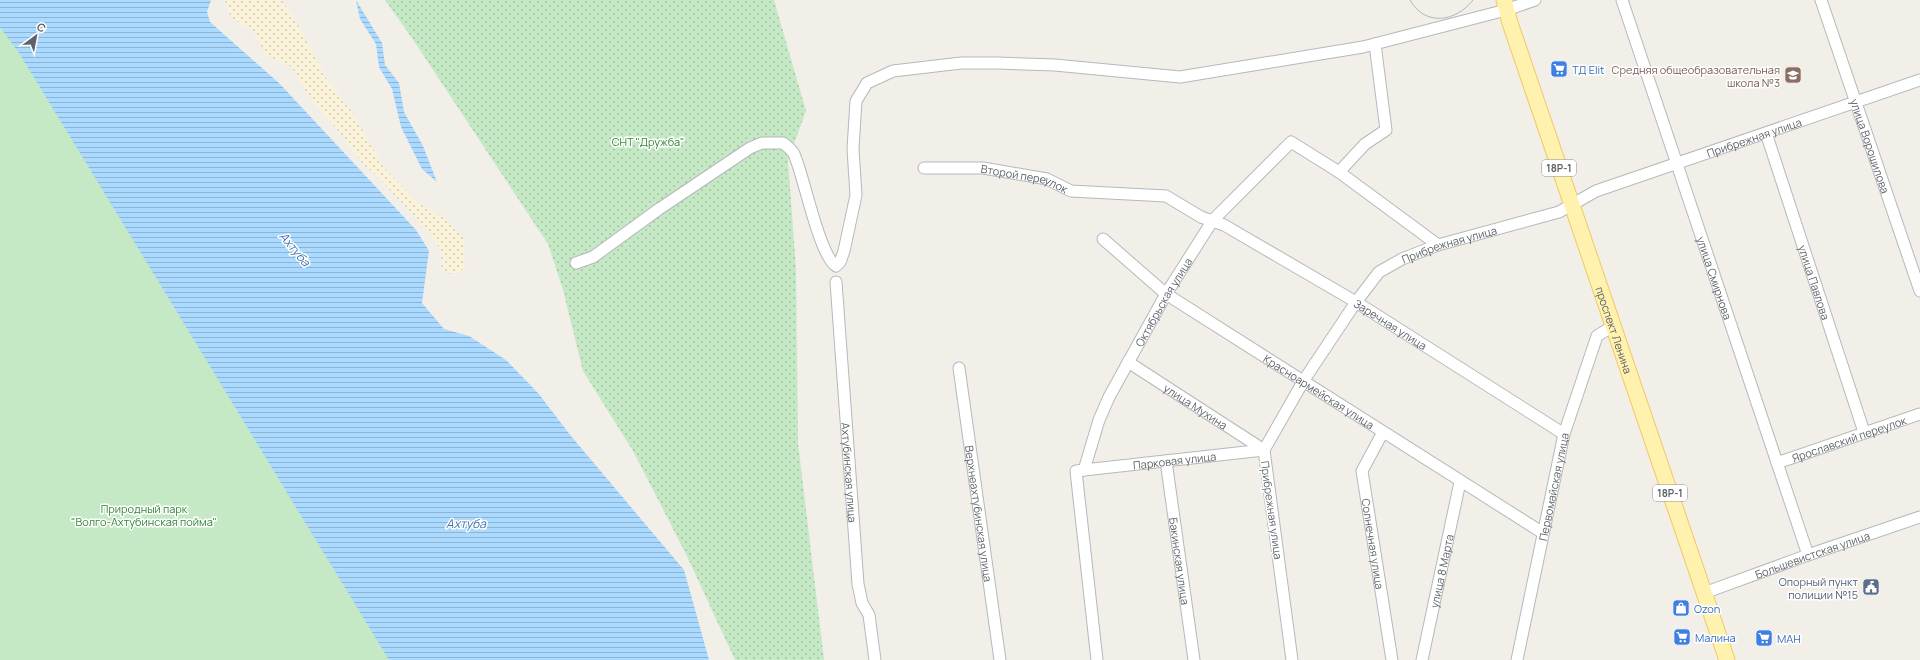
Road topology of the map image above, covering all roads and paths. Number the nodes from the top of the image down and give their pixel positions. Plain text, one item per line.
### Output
1 (1535, 0) edge
2 (1622, 0) edge
3 (1821, 0) edge
4 (1505, 5) edge
5 (1375, 44) junction
6 (1920, 80) edge
7 (1855, 102) junction
8 (1766, 133) junction
9 (1676, 162) junction
10 (924, 168) dead end
11 (1339, 172) junction
12 (1571, 204) junction
13 (1213, 220) junction
14 (1103, 239) dead end
15 (1438, 245) junction
16 (576, 263) dead end
17 (836, 282) dead end
18 (1920, 291) edge
19 (1166, 294) junction
20 (1356, 302) junction
21 (1613, 326) junction
22 (1128, 362) junction
23 (960, 368) dead end
24 (1304, 380) junction
25 (1920, 414) edge
26 (1383, 432) junction
27 (1864, 432) junction
28 (1564, 434) junction
29 (1264, 450) junction
30 (1166, 461) junction
31 (1777, 463) junction
32 (1084, 470) junction
33 (1460, 482) junction
34 (1920, 517) edge
35 (1543, 533) junction
36 (1808, 555) junction
37 (1704, 593) junction
38 (876, 660) edge
39 (1000, 660) edge
40 (1097, 660) edge
41 (1194, 660) edge
42 (1292, 660) edge
43 (1392, 660) edge
44 (1422, 660) edge
45 (1517, 660) edge
46 (1727, 660) edge

1 - 4 street
2 - 9 street, улица Смирнова
3 - 7 street, улица Ворошилова
4 - 5 street
4 - 12 main road, проспект Ленина / 18Р-1
5 - 11 street
5 - 16 street
6 - 7 street, Прибрежная улица
7 - 8 street, Прибрежная улица
7 - 18 street, улица Ворошилова
8 - 9 street, Прибрежная улица
8 - 27 street, улица Павлова
9 - 12 street, Прибрежная улица
9 - 31 street, улица Смирнова
10 - 13 street, Второй переулок
11 - 13 street, Октябрьская улица
11 - 15 street, Октябрьская улица
12 - 15 street, Прибрежная улица
12 - 21 main road, проспект Ленина / 18Р-1
13 - 19 street, Октябрьская улица
13 - 20 street, Заречная улица
14 - 19 street, Красноармейская улица
15 - 20 street, Прибрежная улица
17 - 38 street, Ахтубинская улица
19 - 22 street, Октябрьская улица
19 - 24 street, Красноармейская улица
20 - 24 street, Прибрежная улица
20 - 28 street, Заречная улица
21 - 28 street, Первомайская улица
21 - 37 main road, проспект Ленина / 18Р-1
22 - 29 street, улица Мухина
22 - 32 street, Октябрьская улица
23 - 39 street, Верхнеахтубинская улица
24 - 26 street, Красноармейская улица
24 - 29 street, Прибрежная улица
25 - 27 street, Ярославский переулок
26 - 33 street, Красноармейская улица
26 - 43 street, Солнечная улица
27 - 31 street, Ярославский переулок
28 - 35 street, Первомайская улица
29 - 30 street, Парковая улица
29 - 42 street, Прибрежная улица
30 - 32 street, Парковая улица
30 - 41 street, Бакинская улица
31 - 36 street, улица Смирнова
32 - 40 street, Октябрьская улица
33 - 35 street, Красноармейская улица
33 - 44 street, улица 8 Марта
34 - 36 street, Большевистская улица
35 - 45 street, Первомайская улица
36 - 37 street, Большевистская улица
37 - 46 main road, проспект Ленина / 18Р-1

